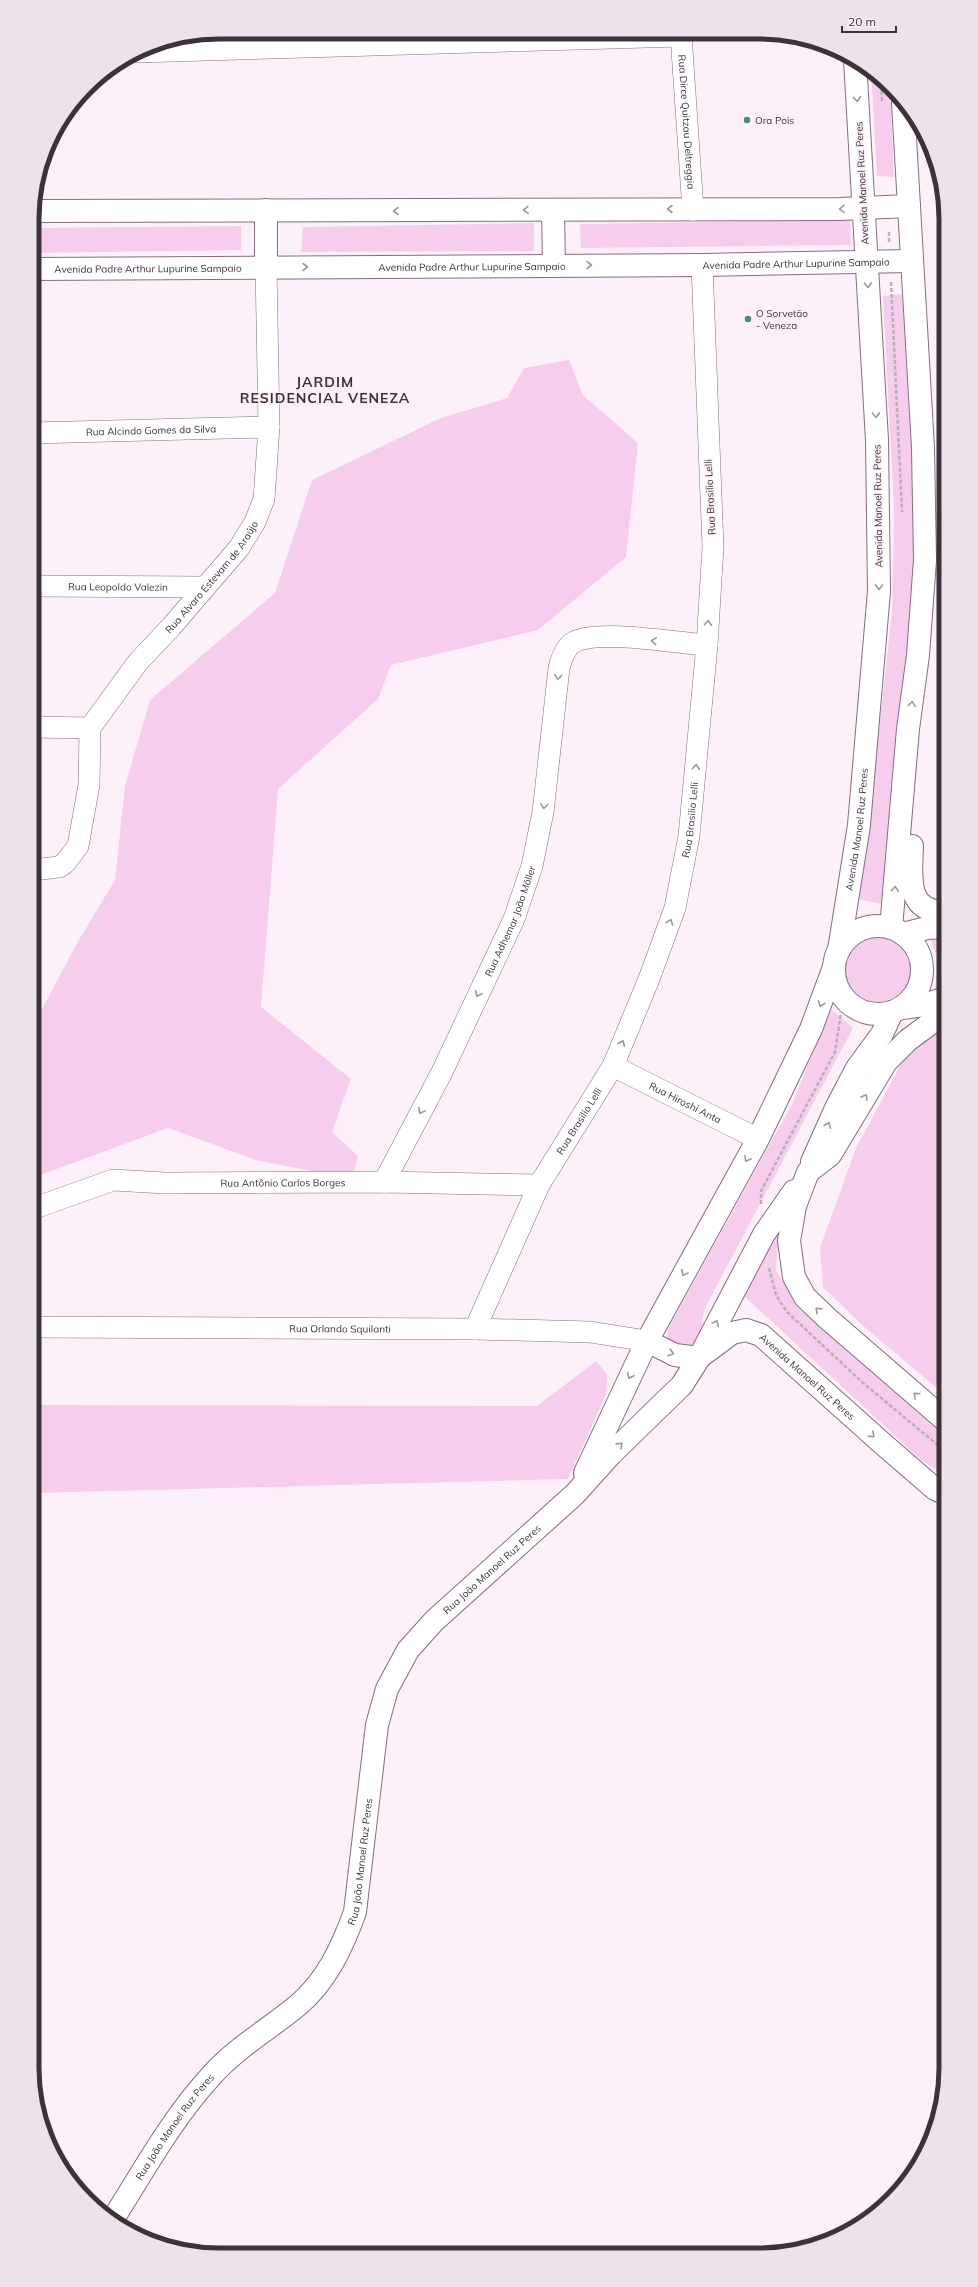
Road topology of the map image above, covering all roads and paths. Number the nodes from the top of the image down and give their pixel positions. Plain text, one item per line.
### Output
1 (579, 39) edge
2 (681, 39) edge
3 (154, 52) edge
4 (855, 67) edge
5 (904, 113) edge
6 (916, 130) edge
7 (909, 206) junction
8 (864, 209) junction
9 (266, 210) junction
10 (553, 210) junction
11 (693, 210) junction
12 (39, 211) edge
13 (867, 262) junction
14 (911, 262) junction
15 (554, 265) junction
16 (702, 265) junction
17 (266, 267) junction
18 (39, 269) edge
19 (269, 427) junction
20 (39, 433) edge
21 (925, 560) junction
22 (39, 586) edge
23 (204, 587) junction
24 (707, 645) junction
25 (39, 727) edge
26 (90, 728) junction
27 (908, 729) junction
28 (39, 869) edge
29 (939, 912) edge
30 (939, 927) edge
31 (897, 931) junction
32 (837, 959) junction
33 (939, 1000) edge
34 (897, 1010) junction
35 (939, 1017) edge
36 (613, 1066) junction
37 (758, 1139) junction
38 (808, 1172) junction
39 (384, 1182) junction
40 (539, 1185) junction
41 (39, 1206) edge
42 (39, 1327) edge
43 (475, 1329) junction
44 (647, 1341) junction
45 (699, 1358) junction
46 (939, 1415) edge
47 (939, 1491) edge
48 (575, 1494) junction
49 (115, 2215) edge

1 - 3 street
2 - 11 street, Rua Dirce Quitzau Deltreggia
4 -> 8 main road, Avenida Manoel Ruz Peres
5 - 7 main road
6 - 21 main road
7 - 8 main road
7 - 14 main road
8 -> 11 main road
8 - 13 main road, Avenida Manoel Ruz Peres
10 -> 9 main road
9 - 12 main road
9 - 17 main road
11 -> 10 main road
10 - 15 main road
13 - 14 main road, Avenida Padre Arthur Lupurine Sampaio
13 - 16 main road, Avenida Padre Arthur Lupurine Sampaio
13 -> 32 main road, Avenida Manoel Ruz Peres
14 - 21 main road
15 -> 16 main road, Avenida Padre Arthur Lupurine Sampaio
17 -> 15 main road, Avenida Padre Arthur Lupurine Sampaio
24 -> 16 street, Rua Brasilio Lelli
17 - 18 main road, Avenida Padre Arthur Lupurine Sampaio
17 - 19 street, Rua Alvaro Estevam de Araújo
19 - 20 street, Rua Alcindo Gomes da Silva
19 - 23 street, Rua Alvaro Estevam de Araújo
27 -> 21 main road
22 - 23 street, Rua Leopoldo Valezin
23 - 26 street, Rua Alvaro Estevam de Araújo
36 -> 24 street, Rua Brasilio Lelli
24 -> 39 street, Rua Adhemar João Möller
25 - 26 street
26 - 28 street
27 - 29 main road
31 -> 27 main road
30 - 31 main road
31 - 32 main road
31 - 34 main road
32 - 34 main road
32 -> 37 main road, Avenida Manoel Ruz Peres
33 - 34 main road
38 -> 34 main road
38 -> 35 main road
36 - 37 street, Rua Hiroshi Anta
36 - 40 street, Rua Brasilio Lelli
37 -> 44 main road, Avenida Manoel Ruz Peres
45 -> 38 main road
46 -> 38 main road
39 - 40 street, Rua Antônio Carlos Borges
39 - 41 street, Rua Antônio Carlos Borges
40 - 43 street, Rua Brasilio Lelli
42 - 43 street, Rua Orlando Squilanti
43 - 44 street, Rua Orlando Squilanti
44 -> 45 main road
44 -> 48 main road, Rua João Manoel Ruz Peres
45 -> 47 main road, Avenida Manoel Ruz Peres
48 -> 45 main road, Rua João Manoel Ruz Peres
48 - 49 main road, Rua João Manoel Ruz Peres

